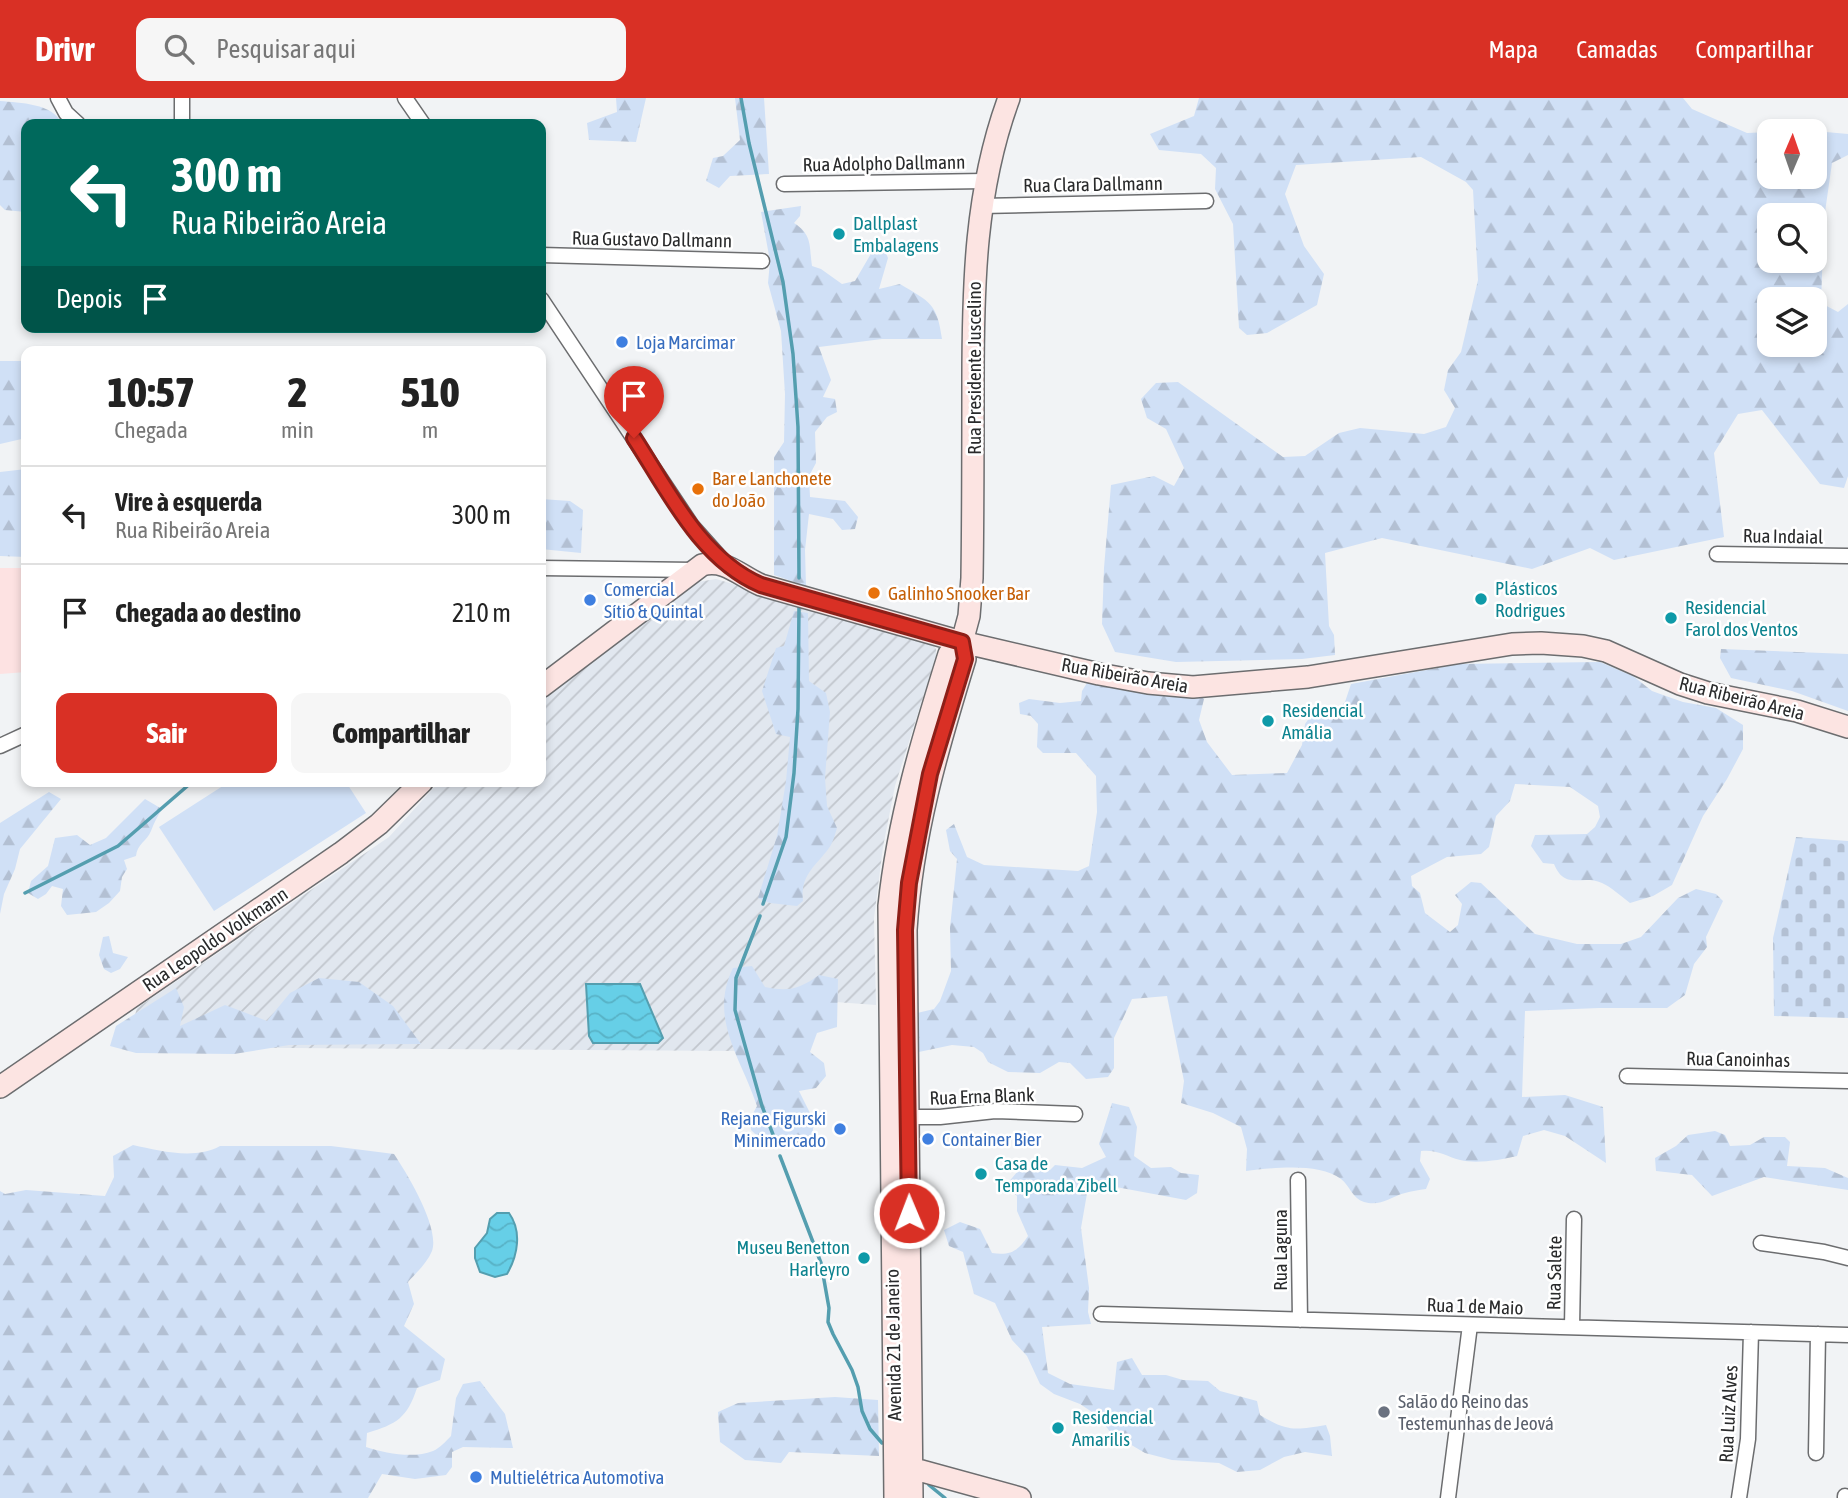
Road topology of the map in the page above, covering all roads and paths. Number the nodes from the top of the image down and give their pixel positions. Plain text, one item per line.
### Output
1 (58, 98) edge
2 (182, 98) edge
3 (405, 98) edge
4 (1009, 98) edge
5 (72, 119) edge
6 (182, 119) edge
7 (420, 119) edge
8 (985, 181) junction
9 (784, 184) dead end
10 (1206, 201) dead end
11 (981, 206) junction
12 (546, 255) edge
13 (762, 261) dead end
14 (546, 314) edge
15 (1717, 554) dead end
16 (1848, 556) edge
17 (729, 567) junction
18 (546, 568) edge
19 (696, 570) junction
20 (962, 642) junction
21 (546, 683) edge
22 (1848, 727) edge
23 (21, 736) edge
24 (0, 746) edge
25 (417, 787) edge
26 (1627, 1076) dead end
27 (1848, 1081) edge
28 (0, 1087) edge
29 (1075, 1114) dead end
30 (899, 1117) junction
31 (1298, 1180) dead end
32 (1574, 1219) dead end
33 (1761, 1243) dead end
34 (1848, 1258) edge
35 (1101, 1314) dead end
36 (1300, 1320) junction
37 (1470, 1325) junction
38 (1572, 1327) junction
39 (1751, 1332) junction
40 (1818, 1334) junction
41 (1848, 1335) edge
42 (1816, 1453) dead end
43 (903, 1466) junction
44 (895, 1498) edge
45 (912, 1498) edge
46 (1020, 1498) edge
47 (1448, 1498) edge
48 (1739, 1498) edge

1 - 5 street
2 - 6 street
3 - 7 street
4 - 8 street, Rua Presidente Juscelino
8 - 9 street, Rua Adolpho Dallmann
8 - 11 street, Rua Presidente Juscelino
10 - 11 street, Rua Clara Dallmann
11 - 20 street, Rua Presidente Juscelino
12 - 13 street, Rua Gustavo Dallmann
14 - 17 street, Rua Ribeirão Areia
15 - 16 street, Rua Indaial
17 - 19 street
17 - 20 street, Rua Ribeirão Areia
18 - 19 street
19 - 21 street
20 - 22 street, Rua Ribeirão Areia
20 - 30 street, Avenida 21 de Janeiro
23 - 24 street
25 - 28 street, Rua Leopoldo Volkmann
26 - 27 street, Rua Canoinhas
29 - 30 street, Rua Erna Blank
30 - 43 street, Avenida 21 de Janeiro
31 - 36 street, Rua Laguna
32 - 38 street, Rua Salete
33 - 34 street
35 - 36 street, Rua 1 de Maio
36 - 37 street, Rua 1 de Maio
37 - 38 street, Rua 1 de Maio
37 - 47 street
38 - 39 street, Rua 1 de Maio
39 - 40 street, Rua 1 de Maio
39 - 48 street, Rua Luiz Alves
40 - 41 street, Rua 1 de Maio
40 - 42 street
43 - 44 street, Avenida 21 de Janeiro
43 - 45 street, Avenida 21 de Janeiro
43 - 46 street

